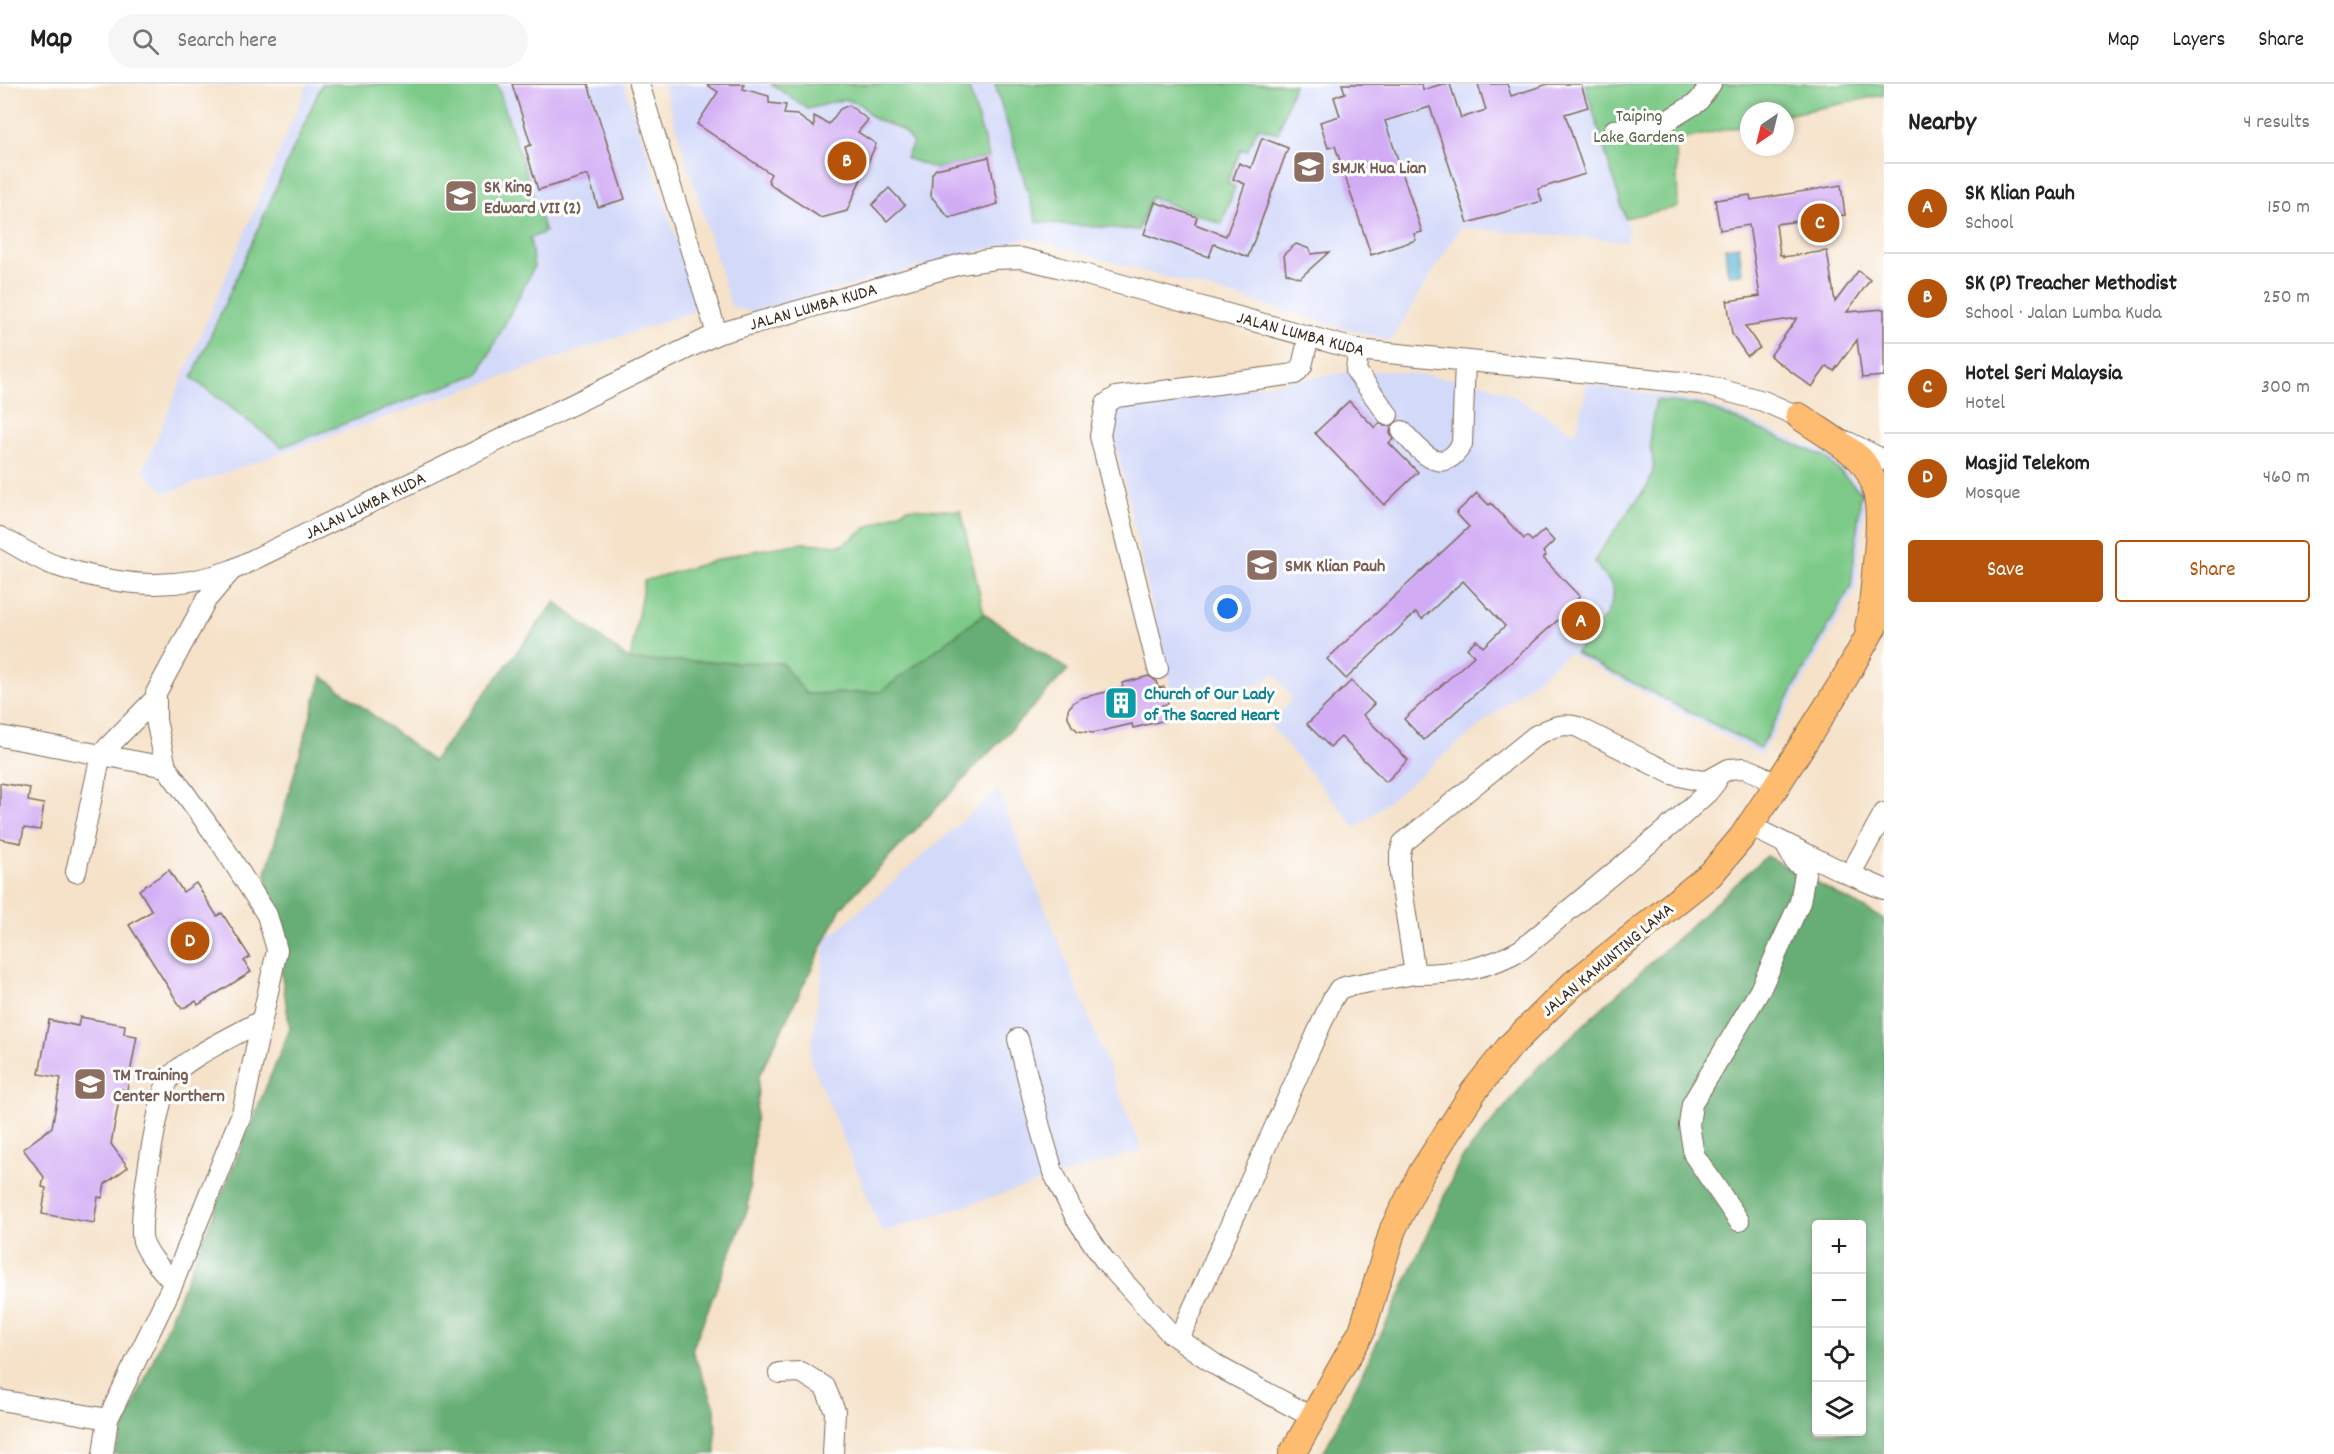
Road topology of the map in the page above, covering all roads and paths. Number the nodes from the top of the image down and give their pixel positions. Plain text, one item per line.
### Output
1 (639, 84) edge
2 (1711, 84) edge
3 (1614, 130) dead end
4 (717, 334) junction
5 (1309, 336) junction
6 (1358, 350) junction
7 (1465, 360) junction
8 (1388, 416) dead end
9 (1799, 416) junction
10 (1402, 431) dead end
11 (1884, 460) edge
12 (0, 537) edge
13 (232, 570) junction
14 (1884, 608) edge
15 (1864, 642) junction
16 (1158, 669) dead end
17 (156, 698) junction
18 (0, 736) edge
19 (101, 754) junction
20 (166, 766) junction
21 (1716, 777) junction
22 (1777, 785) junction
23 (1884, 813) edge
24 (1750, 826) junction
25 (1785, 844) junction
26 (76, 872) dead end
27 (1850, 875) junction
28 (1884, 889) edge
29 (1415, 974) junction
30 (262, 1020) junction
31 (1018, 1039) dead end
32 (1739, 1221) dead end
33 (173, 1282) junction
34 (1179, 1339) junction
35 (779, 1373) dead end
36 (0, 1400) edge
37 (1312, 1417) junction
38 (108, 1419) junction
39 (103, 1454) edge
40 (832, 1454) edge
41 (1292, 1454) edge

1 - 4 street
2 - 3 street
4 - 5 street, JALAN LUMBA KUDA
4 - 13 street, JALAN LUMBA KUDA
5 - 6 street, JALAN LUMBA KUDA
5 - 16 street
6 - 7 street, JALAN LUMBA KUDA
6 - 8 street
7 - 9 street, JALAN LUMBA KUDA
7 - 10 street
9 - 11 street, JALAN LUMBA KUDA
9 - 15 main road
12 - 13 street, JALAN LUMBA KUDA
13 - 17 street
14 - 15 main road, JALAN KAMUNTING LAMA
15 - 22 main road, JALAN KAMUNTING LAMA
17 - 19 street
17 - 20 street
18 - 19 street
19 - 20 street
19 - 26 street
20 - 30 street
21 - 22 street
21 - 29 street
21 - 29 street
22 - 24 main road, JALAN KAMUNTING LAMA
23 - 27 street
24 - 25 street
24 - 37 main road, JALAN KAMUNTING LAMA
25 - 27 street
25 - 32 street
27 - 28 street
29 - 34 street
30 - 33 street
30 - 33 street
31 - 34 street
33 - 38 street
34 - 37 street
35 - 40 street
36 - 38 street
37 - 41 main road, JALAN KAMUNTING LAMA
38 - 39 street

